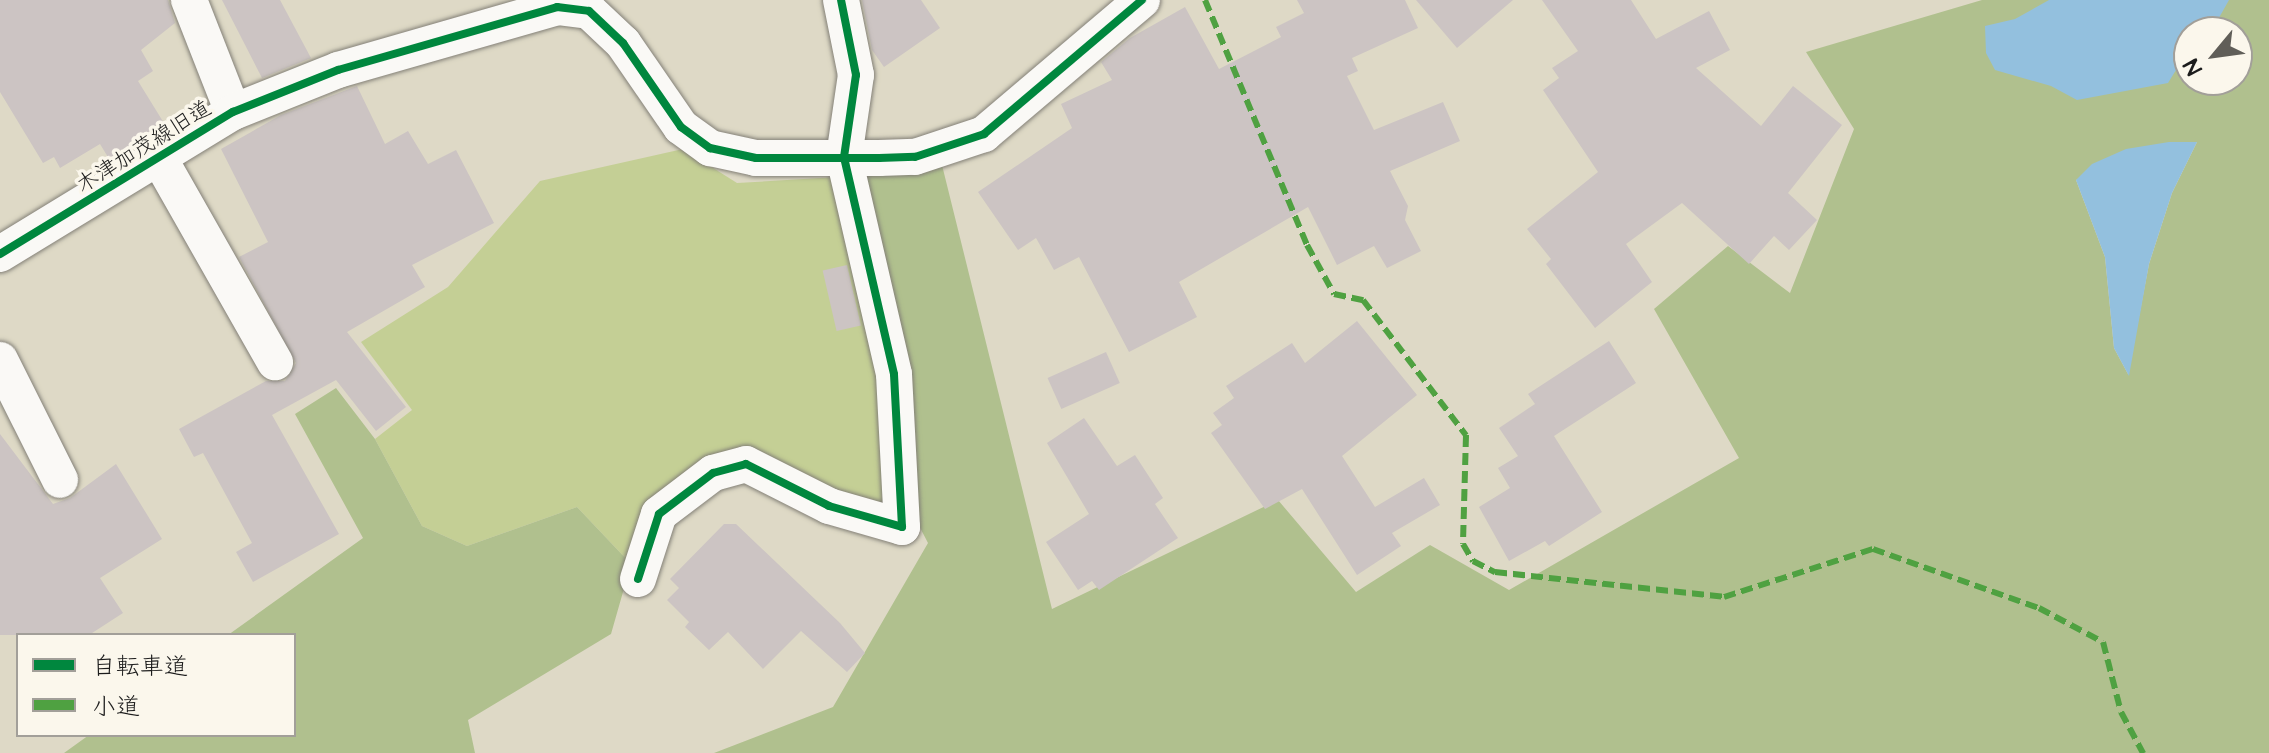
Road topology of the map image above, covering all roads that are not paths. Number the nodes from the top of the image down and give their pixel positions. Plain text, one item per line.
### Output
1 (189, 0) edge
2 (841, 0) edge
3 (1142, 0) edge
4 (594, 6) edge
5 (233, 112) junction
6 (844, 157) junction
7 (159, 158) junction
8 (0, 254) edge
9 (0, 360) edge
10 (275, 362) dead end
11 (60, 480) dead end
12 (638, 579) dead end

1 - 5 street
2 - 6 street
3 - 6 street, 木津加茂線旧道
4 - 5 street, 木津加茂線旧道
4 - 6 street, 木津加茂線旧道
5 - 7 street, 木津加茂線旧道
6 - 12 street
7 - 8 street, 木津加茂線旧道
7 - 10 street
9 - 11 street

